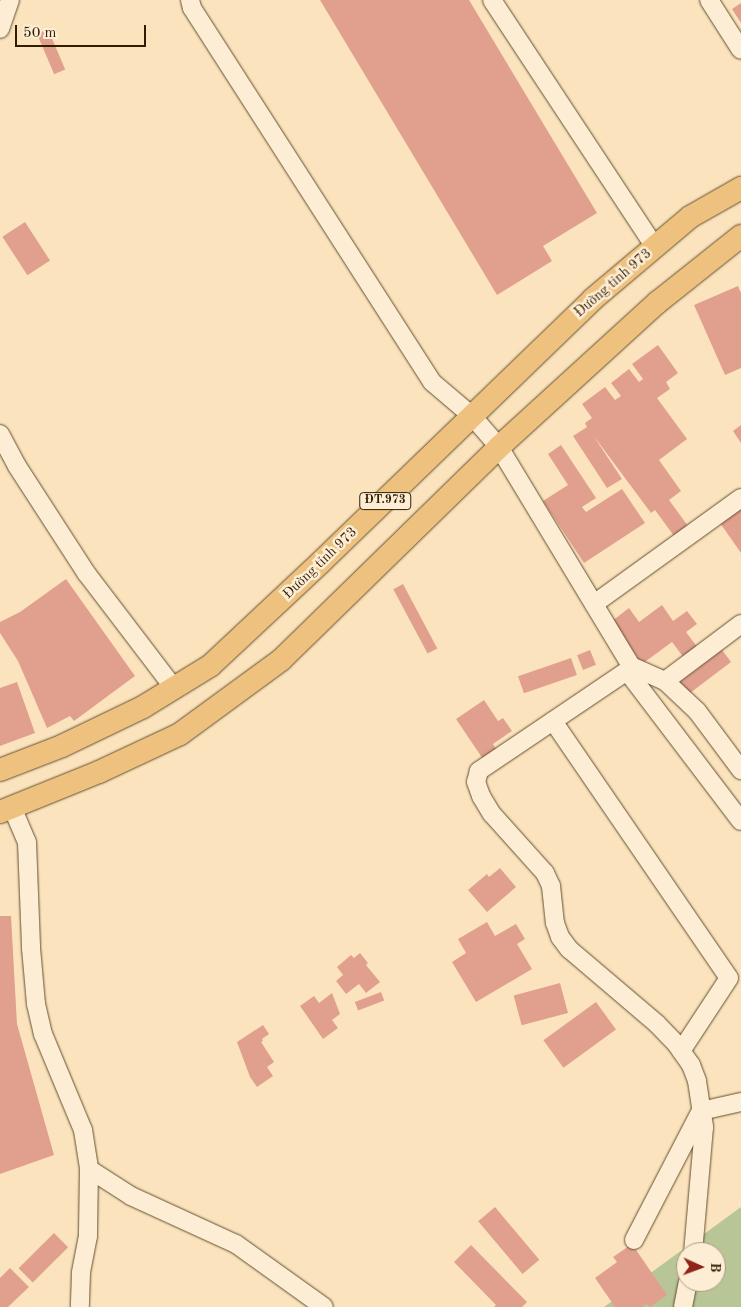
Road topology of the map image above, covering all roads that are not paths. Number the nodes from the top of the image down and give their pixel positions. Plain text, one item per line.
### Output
1 (10, 0) edge
2 (190, 0) edge
3 (492, 0) edge
4 (709, 0) edge
5 (0, 29) edge
6 (741, 50) edge
7 (741, 188) edge
8 (741, 236) edge
9 (654, 247) junction
10 (472, 416) junction
11 (0, 434) edge
12 (499, 446) junction
13 (741, 498) edge
14 (594, 604) junction
15 (741, 624) edge
16 (629, 669) junction
17 (665, 681) junction
18 (174, 688) junction
19 (553, 721) junction
20 (735, 749) edge
21 (0, 770) edge
22 (741, 770) edge
23 (6, 810) edge
24 (741, 821) edge
25 (681, 1051) junction
26 (741, 1102) edge
27 (702, 1111) junction
28 (88, 1169) junction
29 (634, 1240) dead end
30 (694, 1242) edge
31 (686, 1292) edge
32 (80, 1307) edge
33 (324, 1307) edge
34 (683, 1307) edge

1 - 5 street
2 - 10 street
3 - 9 street
4 - 6 street
7 - 9 main road, Đường tỉnh 973 / ĐT.973
8 - 12 main road, ĐT.973
9 - 10 main road, Đường tỉnh 973 / ĐT.973
10 - 12 street
10 - 18 main road, Đường tỉnh 973 / ĐT.973
11 - 18 street
12 - 14 street
12 - 23 main road, ĐT.973
13 - 14 street
14 - 16 street
15 - 17 street
16 - 17 street
16 - 19 street
16 - 24 street
17 - 20 street
18 - 21 main road, Đường tỉnh 973 / ĐT.973
19 - 25 street
19 - 25 street
20 - 22 street
23 - 28 street
25 - 27 street
26 - 27 street
27 - 29 street
27 - 30 street
28 - 32 street
28 - 33 street
31 - 34 street

